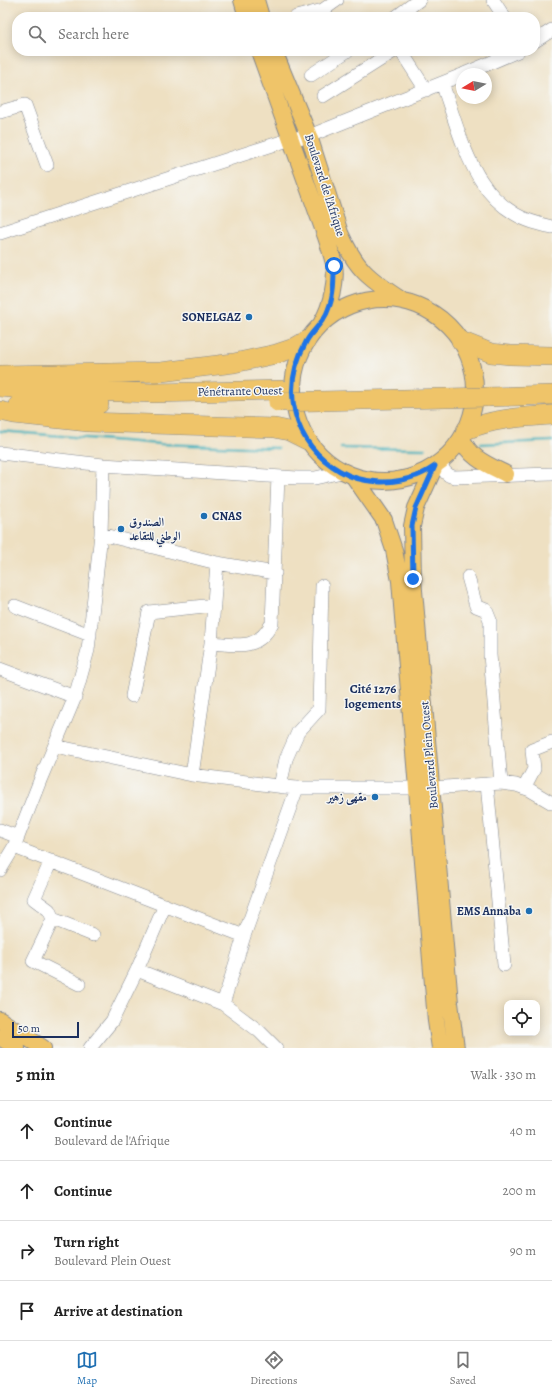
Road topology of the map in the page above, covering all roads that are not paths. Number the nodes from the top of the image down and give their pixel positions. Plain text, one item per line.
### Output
1 (242, 0) edge
2 (256, 0) edge
3 (337, 0) edge
4 (419, 0) edge
5 (493, 0) edge
6 (315, 6) edge
7 (246, 12) edge
8 (260, 12) edge
9 (305, 12) edge
10 (403, 12) edge
11 (501, 12) edge
12 (552, 30) edge
13 (540, 38) edge
14 (261, 56) edge
15 (276, 56) edge
16 (340, 56) edge
17 (386, 56) edge
18 (404, 56) edge
19 (506, 56) edge
20 (477, 68) edge
21 (311, 75) dead end
22 (456, 77) edge
23 (442, 83) junction
24 (426, 90) junction
25 (323, 96) dead end
26 (0, 112) edge
27 (309, 136) junction
28 (290, 139) junction
29 (47, 165) dead end
30 (552, 227) edge
31 (0, 233) edge
32 (402, 300) junction
33 (322, 322) junction
34 (306, 341) junction
35 (461, 341) junction
36 (552, 356) edge
37 (0, 375) edge
38 (552, 382) edge
39 (0, 387) edge
40 (487, 390) junction
41 (552, 395) edge
42 (280, 396) junction
43 (0, 402) edge
44 (0, 411) edge
45 (552, 415) edge
46 (464, 434) junction
47 (307, 440) junction
48 (0, 453) edge
49 (438, 464) junction
50 (104, 465) junction
51 (506, 474) junction
52 (552, 474) edge
53 (348, 475) junction
54 (278, 477) junction
55 (101, 534) junction
56 (217, 563) junction
57 (275, 573) junction
58 (468, 577) dead end
59 (322, 586) dead end
60 (214, 605) junction
61 (15, 606) dead end
62 (90, 635) junction
63 (211, 643) junction
64 (0, 669) edge
65 (132, 696) dead end
66 (76, 697) junction
67 (552, 742) edge
68 (55, 746) junction
69 (192, 775) junction
70 (501, 783) junction
71 (487, 784) junction
72 (280, 786) junction
73 (297, 788) junction
74 (425, 788) junction
75 (524, 788) junction
76 (552, 803) edge
77 (0, 830) edge
78 (16, 842) junction
79 (51, 861) junction
80 (0, 870) edge
81 (165, 905) junction
82 (53, 919) junction
83 (93, 935) dead end
84 (244, 936) junction
85 (504, 965) dead end
86 (137, 970) junction
87 (79, 984) dead end
88 (224, 1004) junction
89 (0, 1020) edge
90 (0, 1037) edge
91 (269, 1045) edge
92 (17, 1048) edge
93 (43, 1048) edge
94 (90, 1048) edge
95 (440, 1048) edge
96 (456, 1048) edge

1 - 7 main road
2 - 8 main road
3 - 6 street
4 - 10 street
5 - 11 street
6 - 9 street
12 - 13 street
14 - 28 main road, Boulevard de l'Afrique
15 - 27 main road, Boulevard de l'Afrique
16 - 21 street
17 - 25 street
18 - 24 street
19 - 20 street
22 - 23 street
23 - 24 street
23 - 30 street
24 - 27 street
26 - 29 street
27 - 28 street
27 - 32 main road, Boulevard de l'Afrique
28 - 31 street
28 - 33 main road, Boulevard de l'Afrique
32 - 33 main road
32 - 35 main road
33 - 34 main road
34 - 37 highway
34 - 47 main road
35 - 36 highway
35 - 46 main road
38 - 40 highway, Pénétrante Ouest
39 - 42 highway, Pénétrante Ouest
40 - 41 highway, Pénétrante Ouest
40 - 42 highway, Pénétrante Ouest
42 - 43 highway, Pénétrante Ouest
44 - 47 highway
45 - 46 highway
46 - 49 main road
46 - 51 main road
47 - 53 main road
48 - 50 street
49 - 51 street
49 - 53 main road
49 - 74 main road, Boulevard Plein Ouest
50 - 54 street
50 - 55 street
51 - 52 street
53 - 54 street
53 - 74 main road, Boulevard Plein Ouest
54 - 57 street
55 - 56 street
55 - 62 street
56 - 57 street
56 - 60 street
57 - 63 street
58 - 70 street
59 - 72 street
60 - 63 street
60 - 65 street
61 - 62 street
62 - 66 street
63 - 69 street
64 - 66 street
66 - 68 street
67 - 75 street
68 - 69 street
68 - 78 street
69 - 72 street
70 - 71 street
70 - 75 street
71 - 74 street
71 - 85 street
72 - 73 street
73 - 74 street
73 - 84 street
74 - 95 main road, Boulevard Plein Ouest
74 - 96 main road, Boulevard Plein Ouest
75 - 76 street
77 - 78 street
78 - 79 street
78 - 80 street
79 - 81 street
79 - 82 street
81 - 84 street
81 - 86 street
82 - 83 street
82 - 87 street
84 - 88 street
86 - 88 street
86 - 94 street
88 - 91 street
89 - 93 main road
90 - 92 main road

